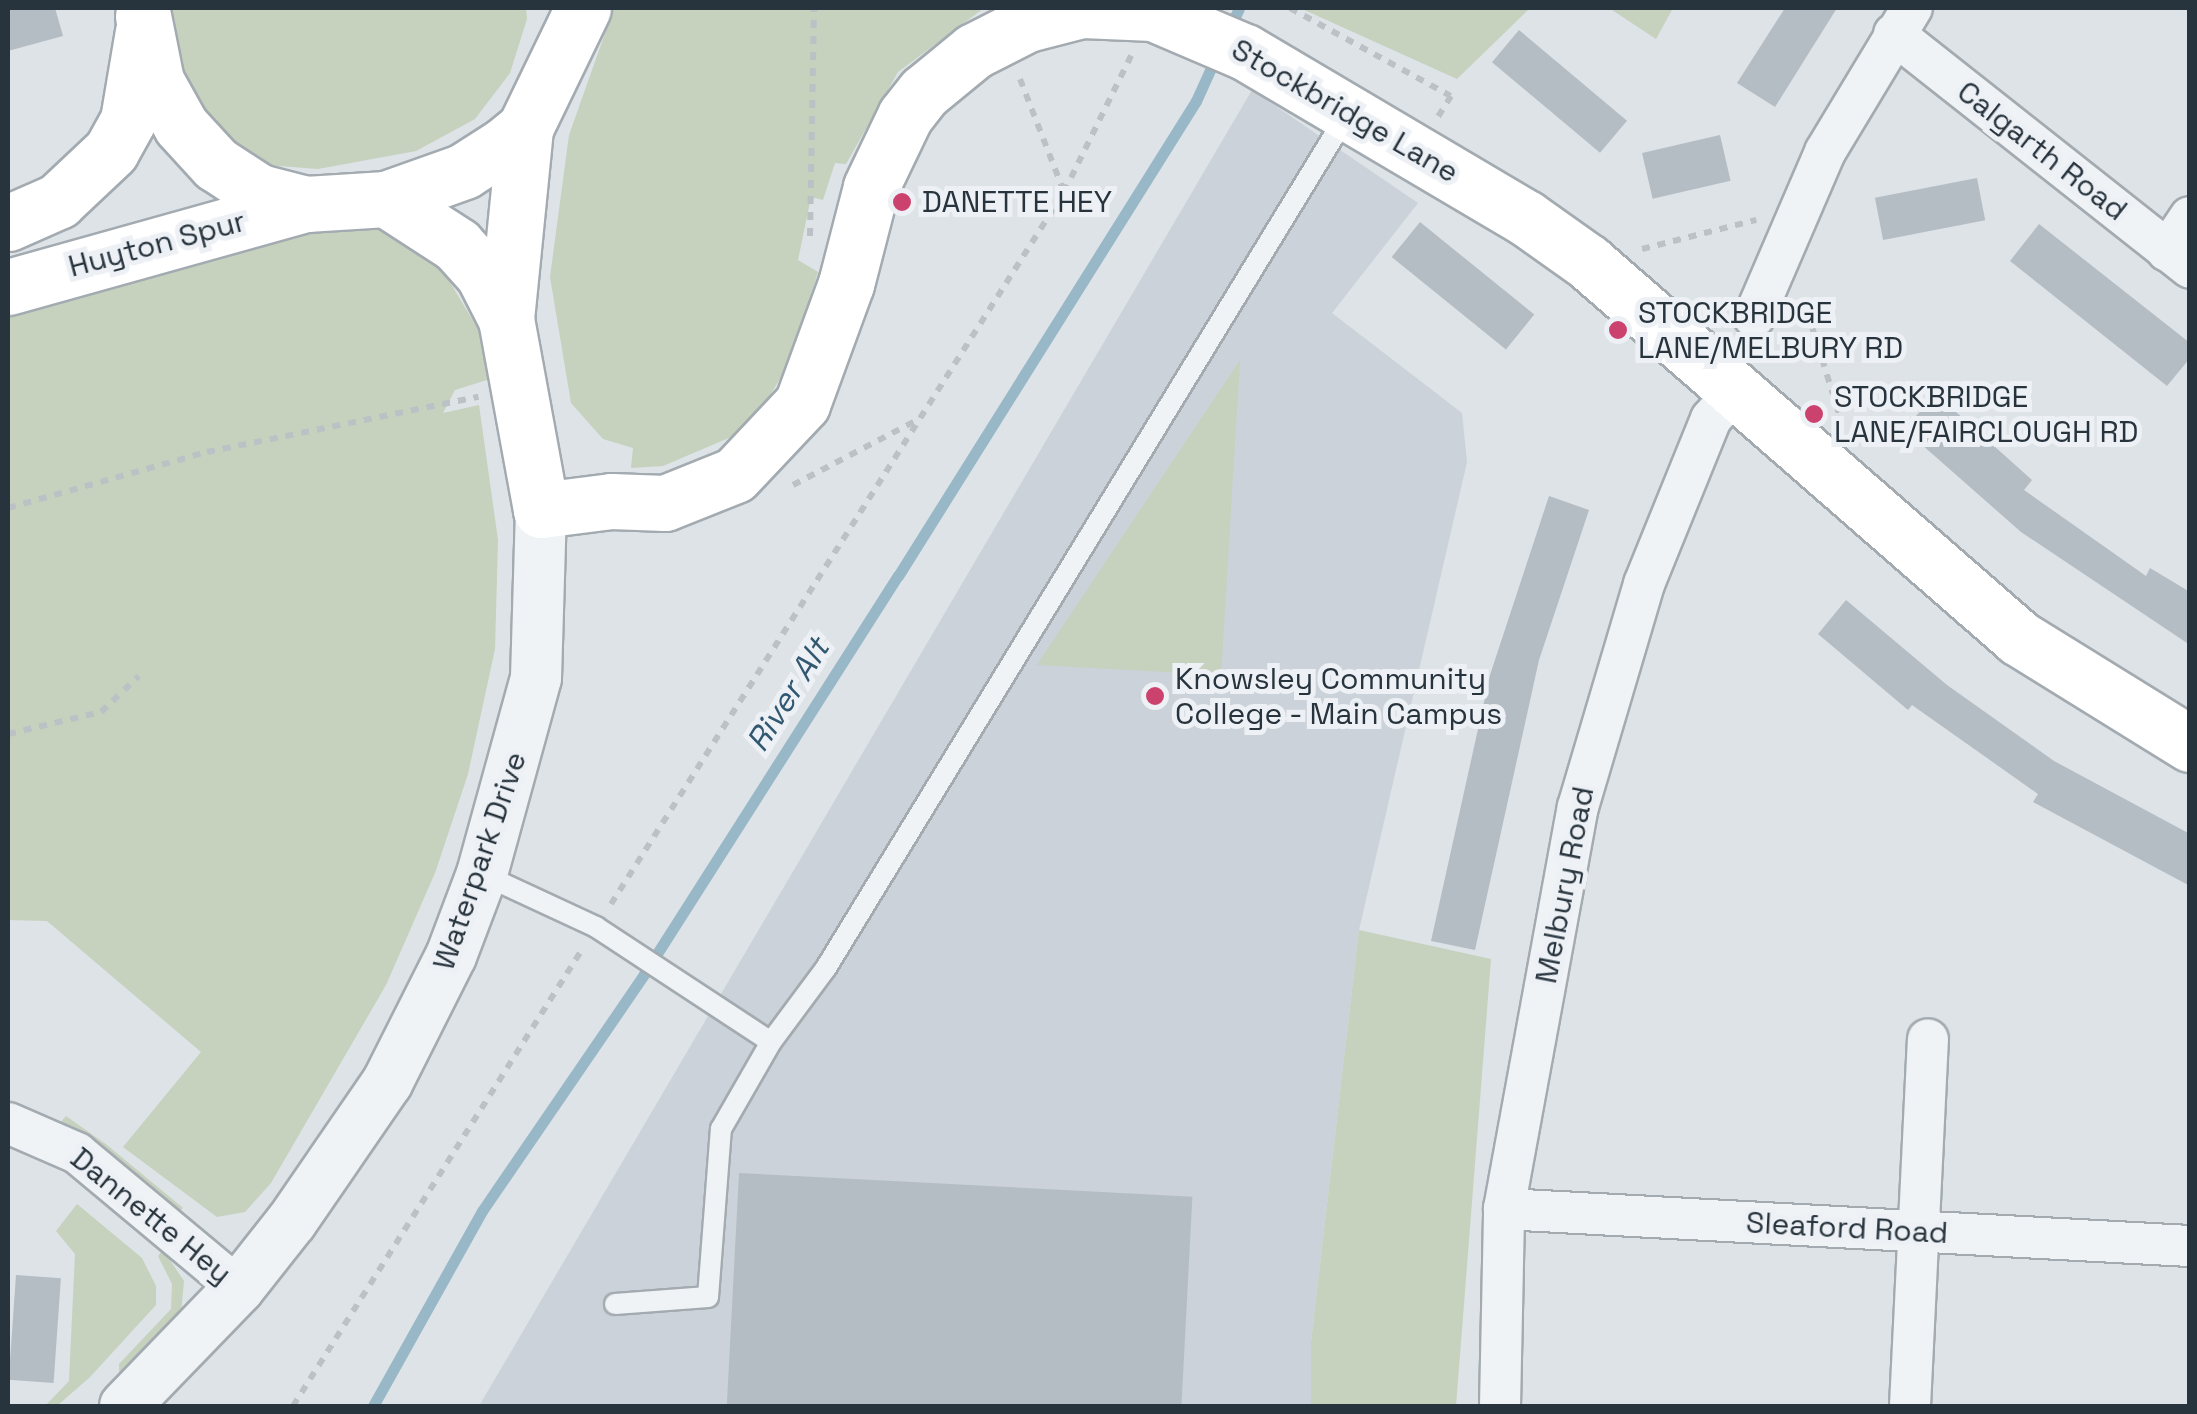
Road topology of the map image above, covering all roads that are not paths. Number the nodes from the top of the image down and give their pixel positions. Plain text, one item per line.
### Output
1 (143, 19) edge
2 (1903, 21) edge
3 (571, 22) edge
4 (1349, 110) junction
5 (525, 128) junction
6 (386, 199) junction
7 (306, 204) junction
8 (2190, 218) edge
9 (8, 223) edge
10 (2178, 259) edge
11 (8, 287) edge
12 (1754, 317) dead end
13 (506, 319) junction
14 (1736, 390) junction
15 (541, 510) junction
16 (2190, 744) edge
17 (482, 874) junction
18 (1928, 1038) dead end
19 (771, 1042) junction
20 (8, 1123) edge
21 (1504, 1209) junction
22 (1920, 1232) junction
23 (2190, 1246) edge
24 (239, 1288) junction
25 (615, 1304) dead end
26 (125, 1406) edge
27 (1500, 1406) edge
28 (1910, 1406) edge

1 - 7 main road
1 - 9 main road
2 - 10 street, Calgarth Road
2 - 12 street
3 - 5 main road
4 - 14 main road, Stockbridge Lane
4 - 15 main road, Stockbridge Lane
4 - 19 lane
5 - 6 main road
5 - 13 main road
6 - 7 main road
6 - 13 main road
7 - 11 main road, Huyton Spur
8 - 10 street
13 - 15 main road
14 - 16 main road, Stockbridge Lane
14 - 21 street, Melbury Road
15 - 17 street, Waterpark Drive
17 - 19 lane
17 - 24 street, Waterpark Drive
18 - 22 street
19 - 25 lane
20 - 24 street, Dannette Hey
21 - 22 street, Sleaford Road
21 - 27 street, Melbury Road
22 - 23 street, Sleaford Road
22 - 28 street
24 - 26 street, Waterpark Drive

